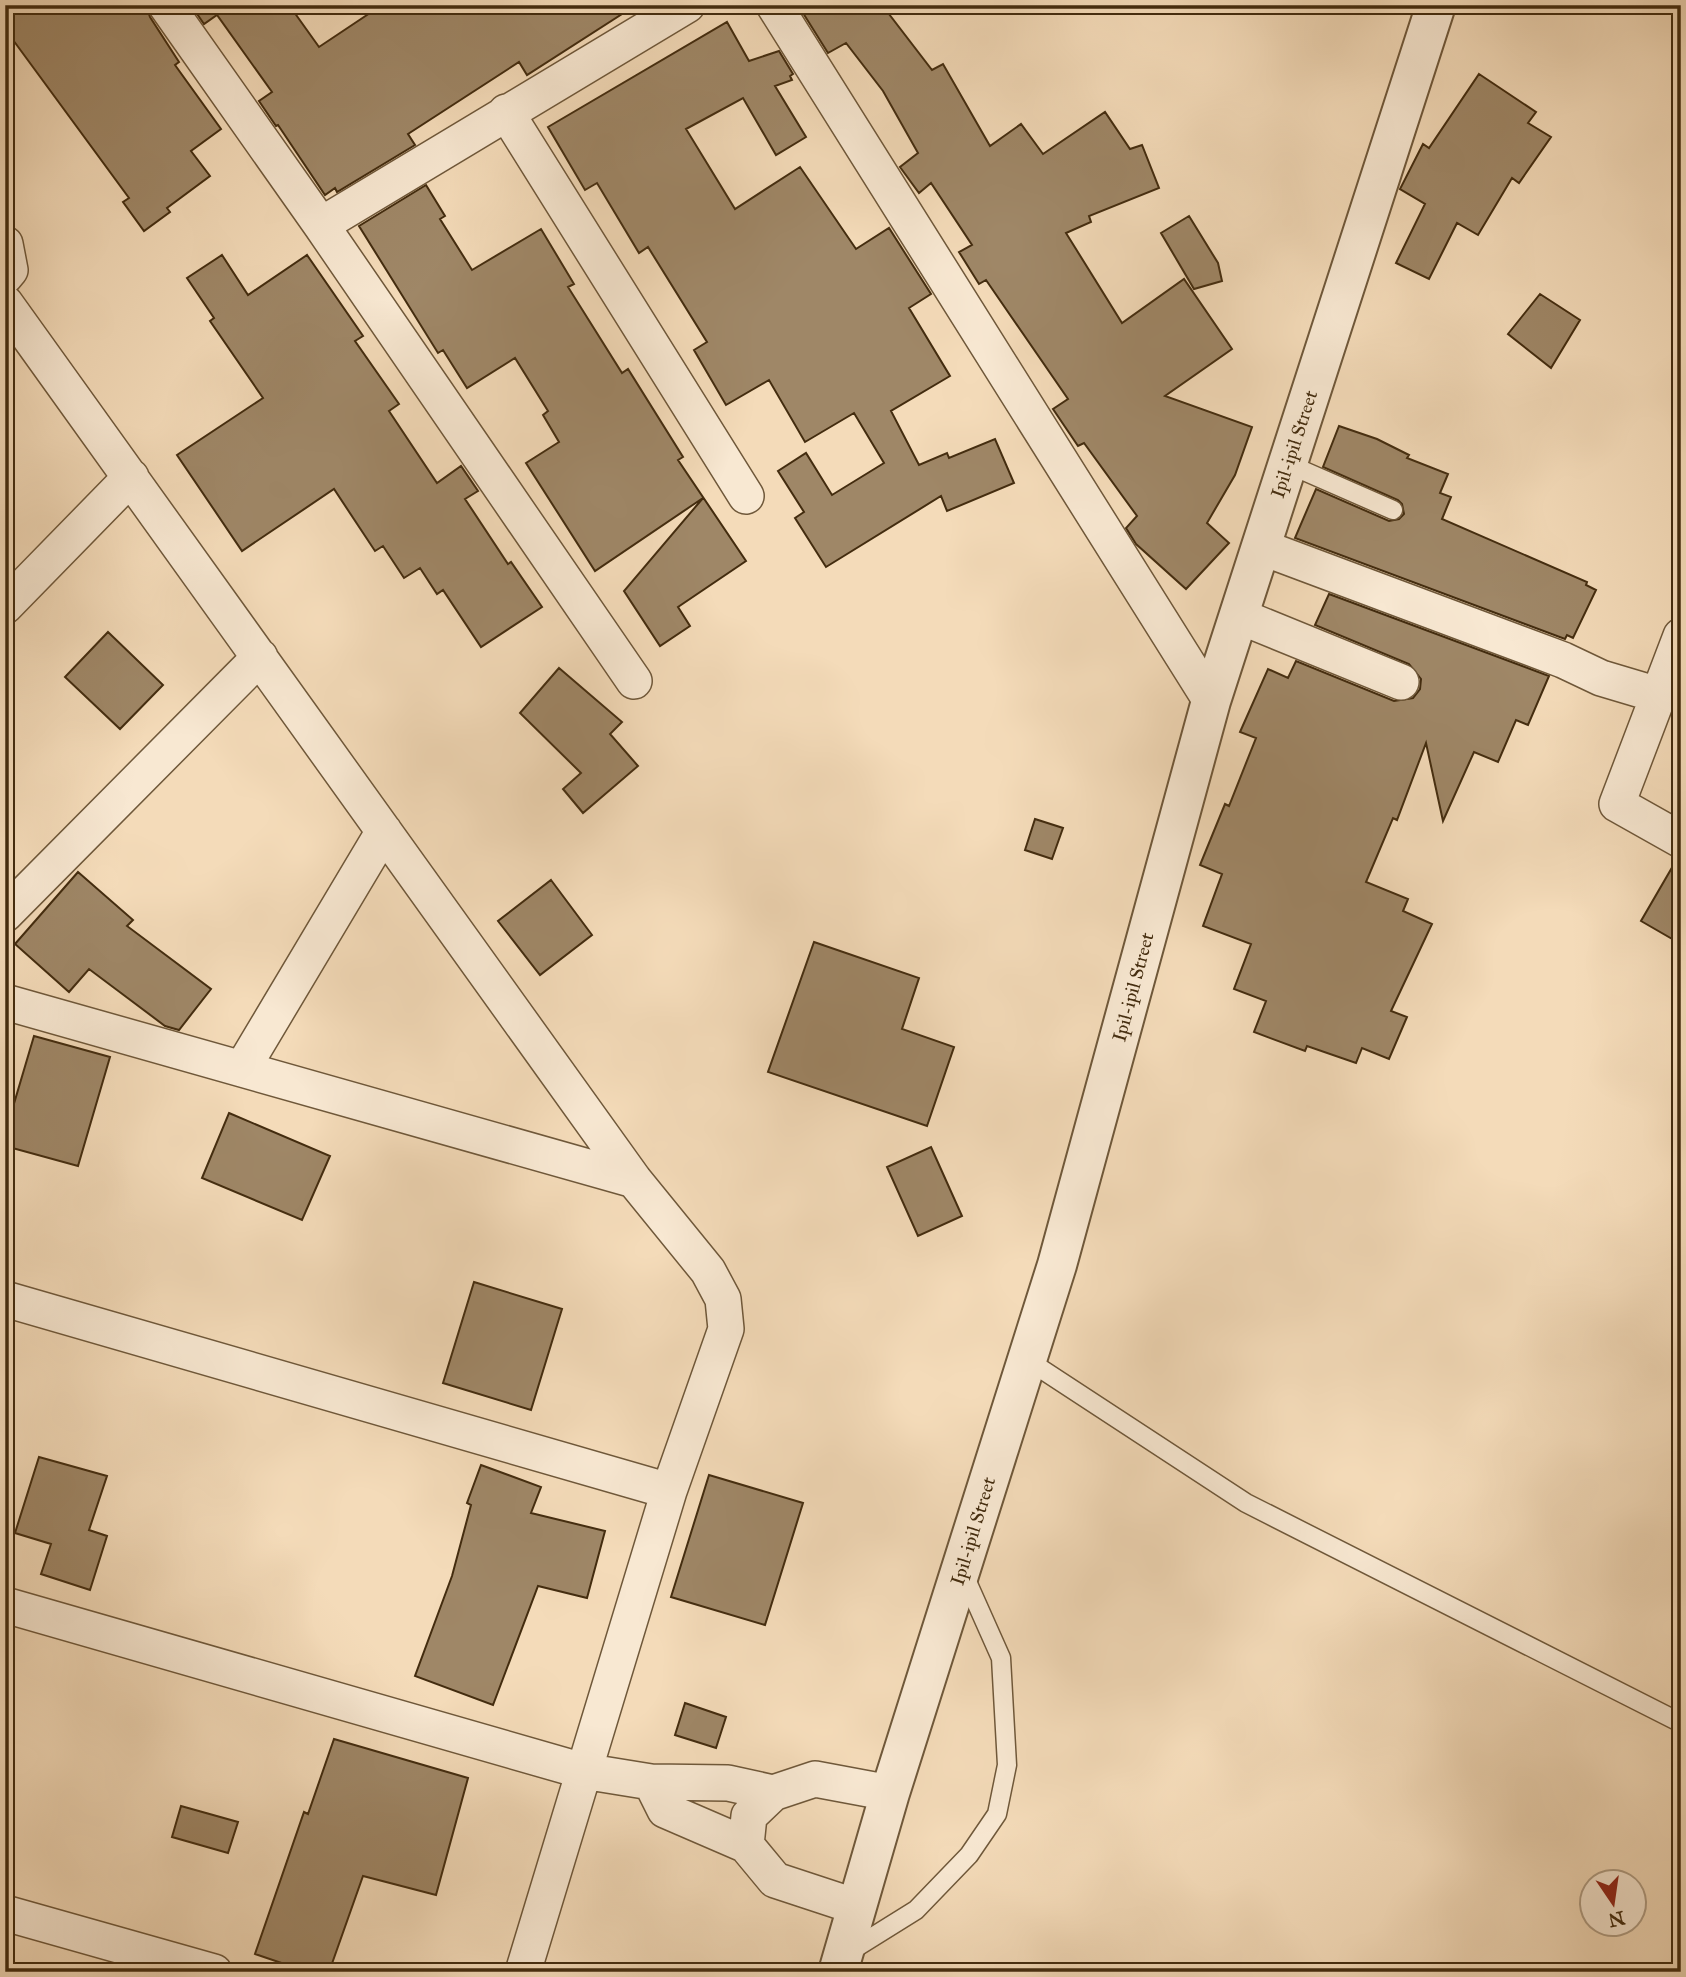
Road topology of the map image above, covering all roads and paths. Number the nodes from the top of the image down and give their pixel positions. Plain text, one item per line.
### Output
1 (166, 5) edge
2 (687, 5) edge
3 (774, 5) edge
4 (1436, 5) edge
5 (506, 112) junction
6 (321, 225) junction
7 (5, 244) edge
8 (5, 276) edge
9 (5, 303) edge
10 (1288, 464) junction
11 (131, 477) junction
12 (746, 496) dead end
13 (1393, 510) dead end
14 (1261, 547) junction
15 (5, 606) edge
16 (1239, 617) junction
17 (1680, 641) edge
18 (260, 657) junction
19 (634, 681) dead end
20 (1401, 682) dead end
21 (1658, 695) junction
22 (1211, 701) junction
23 (384, 831) junction
24 (1681, 840) edge
25 (5, 914) edge
26 (5, 1002) edge
27 (242, 1069) junction
28 (634, 1180) junction
29 (5, 1299) edge
30 (1026, 1359) junction
31 (669, 1491) junction
32 (961, 1569) junction
33 (5, 1605) edge
34 (1681, 1723) edge
35 (583, 1770) junction
36 (651, 1782) junction
37 (773, 1793) junction
38 (890, 1793) junction
39 (746, 1845) junction
40 (857, 1907) junction
41 (5, 1913) edge
42 (840, 1964) edge
43 (195, 1969) edge
44 (523, 1972) edge

1 - 6 street
2 - 5 street
3 - 22 street
4 - 10 street, Ipil-ipil Street
5 - 6 street
5 - 12 street
6 - 19 street
7 - 8 street
9 - 11 street
10 - 13 lane
10 - 14 street, Ipil-ipil Street
11 - 15 street
11 - 18 street
14 - 16 street, Ipil-ipil Street
14 - 21 street
16 - 20 street
16 - 22 street, Ipil-ipil Street
17 - 21 street
18 - 23 street
18 - 25 street
21 - 24 street
22 - 30 street, Ipil-ipil Street
23 - 27 street
23 - 28 street
26 - 27 street
27 - 28 street
28 - 31 street
29 - 31 street
30 - 32 street, Ipil-ipil Street
30 - 34 lane
31 - 35 street
32 - 38 street, Ipil-ipil Street
32 - 42 lane
33 - 35 street
35 - 36 street
35 - 44 street
36 - 37 street
36 - 39 street
37 - 38 street
37 - 39 street
38 - 40 street, Ipil-ipil Street
39 - 40 street
40 - 42 street, Ipil-ipil Street
41 - 43 street

